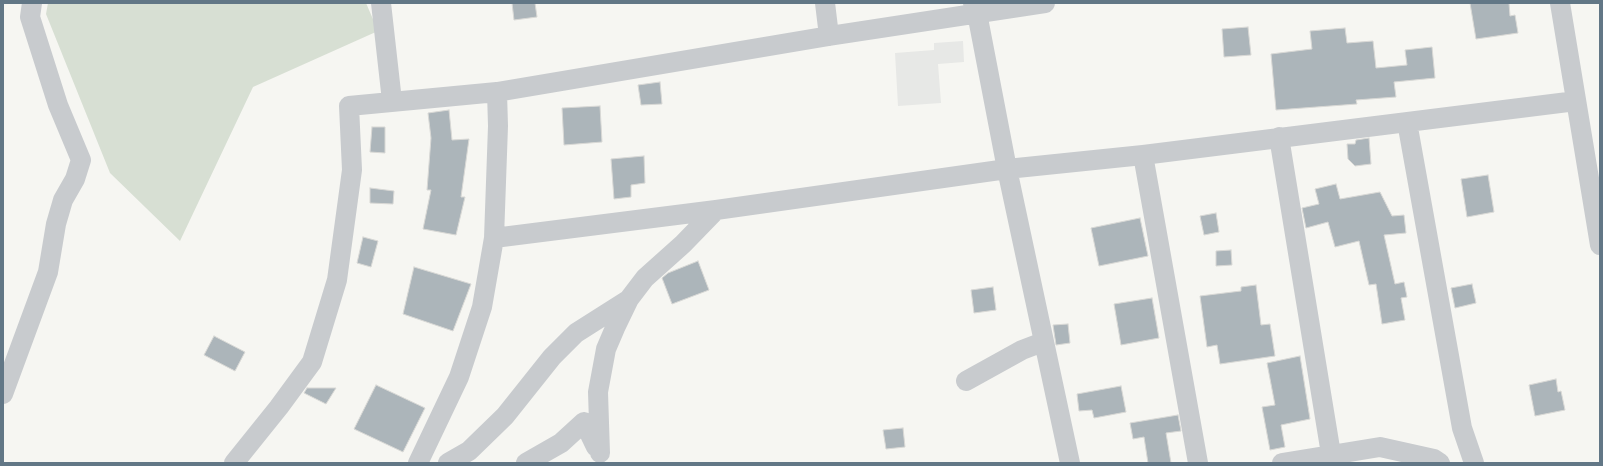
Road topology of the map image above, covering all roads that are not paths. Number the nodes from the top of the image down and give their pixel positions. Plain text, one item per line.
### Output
1 (32, 3) edge
2 (381, 3) edge
3 (826, 3) edge
4 (1045, 3) edge
5 (1560, 3) edge
6 (975, 8) edge
7 (829, 36) junction
8 (497, 92) junction
9 (392, 101) junction
10 (1576, 101) junction
11 (1407, 122) junction
12 (1279, 138) junction
13 (1143, 155) junction
14 (1007, 169) junction
15 (716, 210) junction
16 (494, 238) junction
17 (1600, 244) edge
18 (629, 300) junction
19 (1043, 342) junction
20 (966, 381) dead end
21 (3, 394) edge
22 (1331, 454) junction
23 (602, 458) edge
24 (234, 463) edge
25 (418, 463) edge
26 (448, 463) edge
27 (526, 463) edge
28 (1070, 463) edge
29 (1198, 463) edge
30 (1282, 463) edge
31 (1440, 463) edge
32 (1474, 463) edge

1 - 21 street
2 - 9 street
3 - 7 street
4 - 6 street
5 - 10 street
6 - 7 street
6 - 14 street
7 - 8 street
8 - 9 street
8 - 16 street
9 - 24 street
10 - 11 street
10 - 17 street
11 - 12 street
11 - 32 street
12 - 13 street
12 - 22 street
13 - 14 street
13 - 29 street
14 - 15 street
14 - 19 street
15 - 16 street
15 - 18 street
16 - 25 street
18 - 23 street
18 - 26 street
19 - 20 street
19 - 28 street
22 - 30 street
22 - 31 street
23 - 27 street

